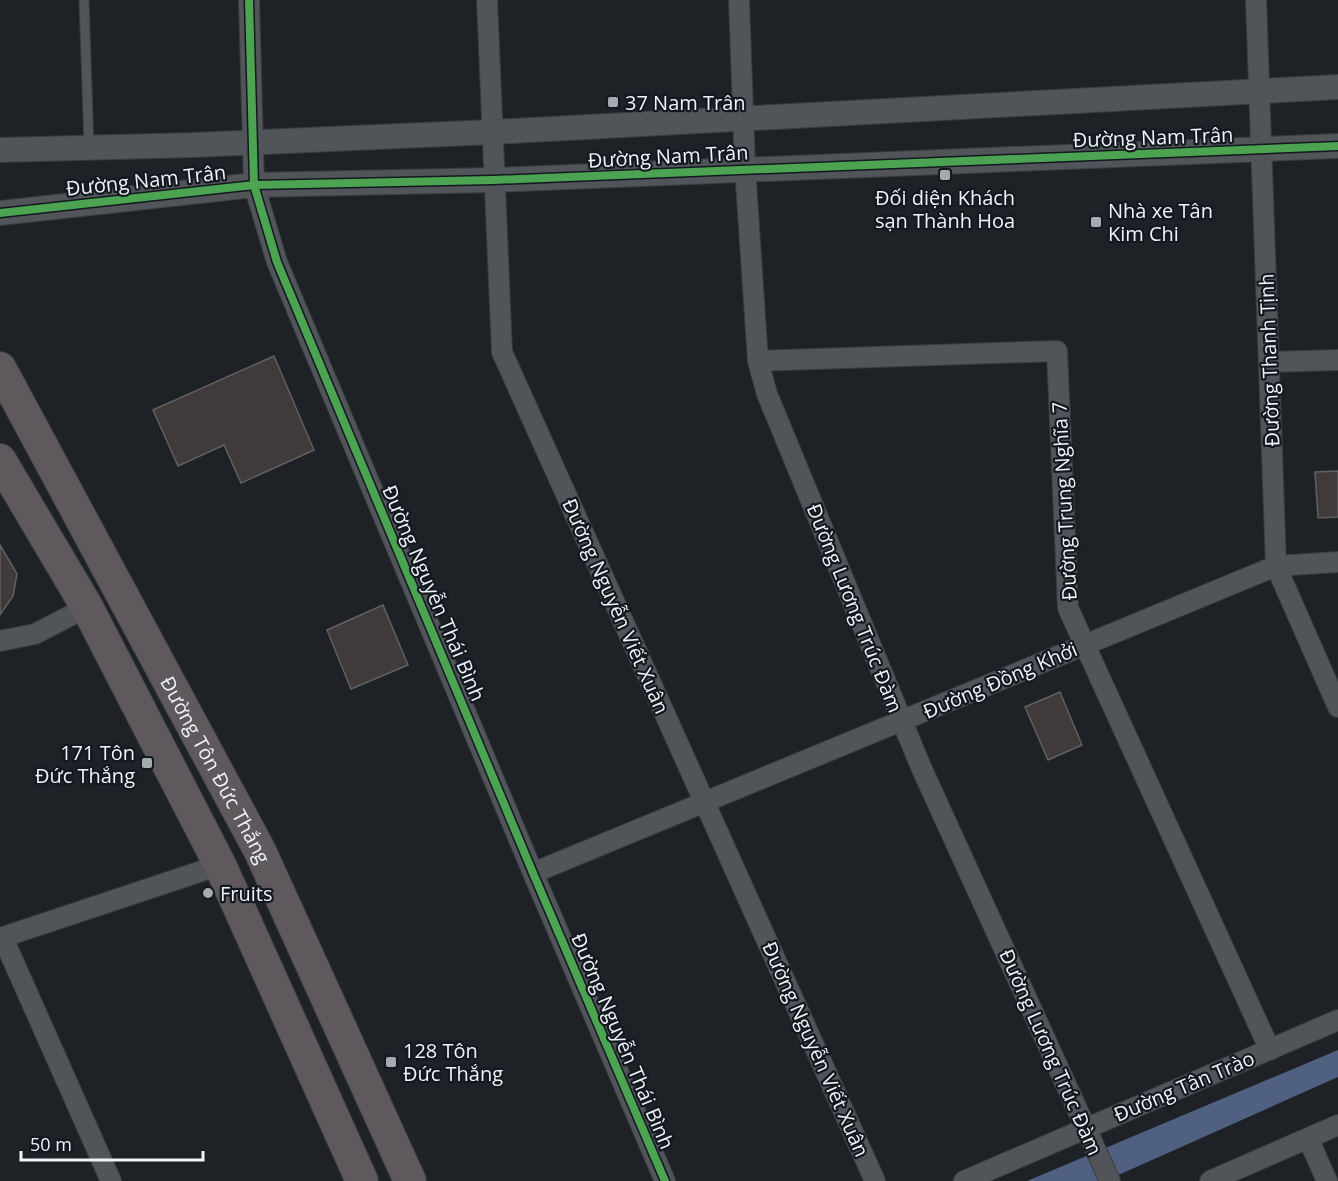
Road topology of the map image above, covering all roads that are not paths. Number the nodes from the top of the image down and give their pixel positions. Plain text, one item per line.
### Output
1 (84, 0) edge
2 (249, 0) edge
3 (487, 0) edge
4 (739, 0) edge
5 (1256, 0) edge
6 (1338, 87) edge
7 (1258, 89) junction
8 (743, 118) junction
9 (492, 132) junction
10 (253, 142) junction
11 (1338, 146) edge
12 (89, 148) junction
13 (1260, 149) junction
14 (0, 150) edge
15 (745, 168) junction
16 (493, 180) junction
17 (255, 185) junction
18 (0, 213) edge
19 (1338, 360) edge
20 (758, 361) junction
21 (1269, 362) junction
22 (0, 368) edge
23 (0, 460) edge
24 (1338, 562) edge
25 (1276, 566) junction
26 (87, 607) junction
27 (0, 641) edge
28 (1083, 646) junction
29 (1338, 707) edge
30 (902, 722) junction
31 (705, 803) junction
32 (220, 865) junction
33 (533, 873) junction
34 (2, 938) edge
35 (1338, 1020) edge
36 (1269, 1050) junction
37 (1338, 1125) edge
38 (1086, 1128) junction
39 (1308, 1138) junction
40 (111, 1181) edge
41 (362, 1181) edge
42 (410, 1181) edge
43 (665, 1181) edge
44 (875, 1181) edge
45 (964, 1181) edge
46 (1110, 1181) edge
47 (1210, 1181) edge
48 (1327, 1181) edge

1 - 12 lane
2 - 10 street, Đường Nguyễn Thái Bình
3 - 9 street, Đường Nguyễn Viết Xuân
4 - 8 street, Đường Lương Trúc Đàm
5 - 7 street, Đường Thanh Tịnh
6 - 7 street, Đường Nam Trân
7 - 8 street, Đường Nam Trân
7 - 13 street, Đường Thanh Tịnh
8 - 9 street, Đường Nam Trân
8 - 15 street, Đường Lương Trúc Đàm
9 - 10 street, Đường Nam Trân
9 - 16 street, Đường Nguyễn Viết Xuân
10 - 12 street, Đường Nam Trân
10 - 17 street, Đường Nguyễn Thái Bình
11 - 13 street, Đường Nam Trân
12 - 14 street, Đường Nam Trân
13 - 15 street, Đường Nam Trân
13 - 21 street, Đường Thanh Tịnh
15 - 16 street, Đường Nam Trân
15 - 20 street, Đường Lương Trúc Đàm
16 - 17 street, Đường Nam Trân
16 - 31 street, Đường Nguyễn Viết Xuân
17 - 18 street, Đường Nam Trân
17 - 33 street, Đường Nguyễn Thái Bình
19 - 21 street
20 - 28 street, Đường Trung Nghĩa 7
20 - 30 street, Đường Lương Trúc Đàm
21 - 25 street, Đường Thanh Tịnh
22 - 42 highway, Đường Tôn Đức Thắng
23 - 26 highway, Đường Tôn Đức Thắng
24 - 25 street, Đường Đồng Khởi
25 - 28 street, Đường Đồng Khởi
25 - 29 street, Đường Thanh Tịnh
26 - 27 street
26 - 32 highway, Đường Tôn Đức Thắng
28 - 30 street, Đường Đồng Khởi
28 - 36 street, Đường Trung Nghĩa 7
30 - 31 street, Đường Đồng Khởi
30 - 38 street, Đường Lương Trúc Đàm
31 - 33 street, Đường Đồng Khởi
31 - 44 street, Đường Nguyễn Viết Xuân
32 - 34 street
32 - 41 highway, Đường Tôn Đức Thắng
33 - 43 street, Đường Nguyễn Thái Bình
34 - 40 street
35 - 36 street, Đường Tân Trào
36 - 38 street, Đường Tân Trào
37 - 39 street
38 - 45 street, Đường Tân Trào
38 - 46 street, Đường Lương Trúc Đàm
39 - 47 street
39 - 48 street

